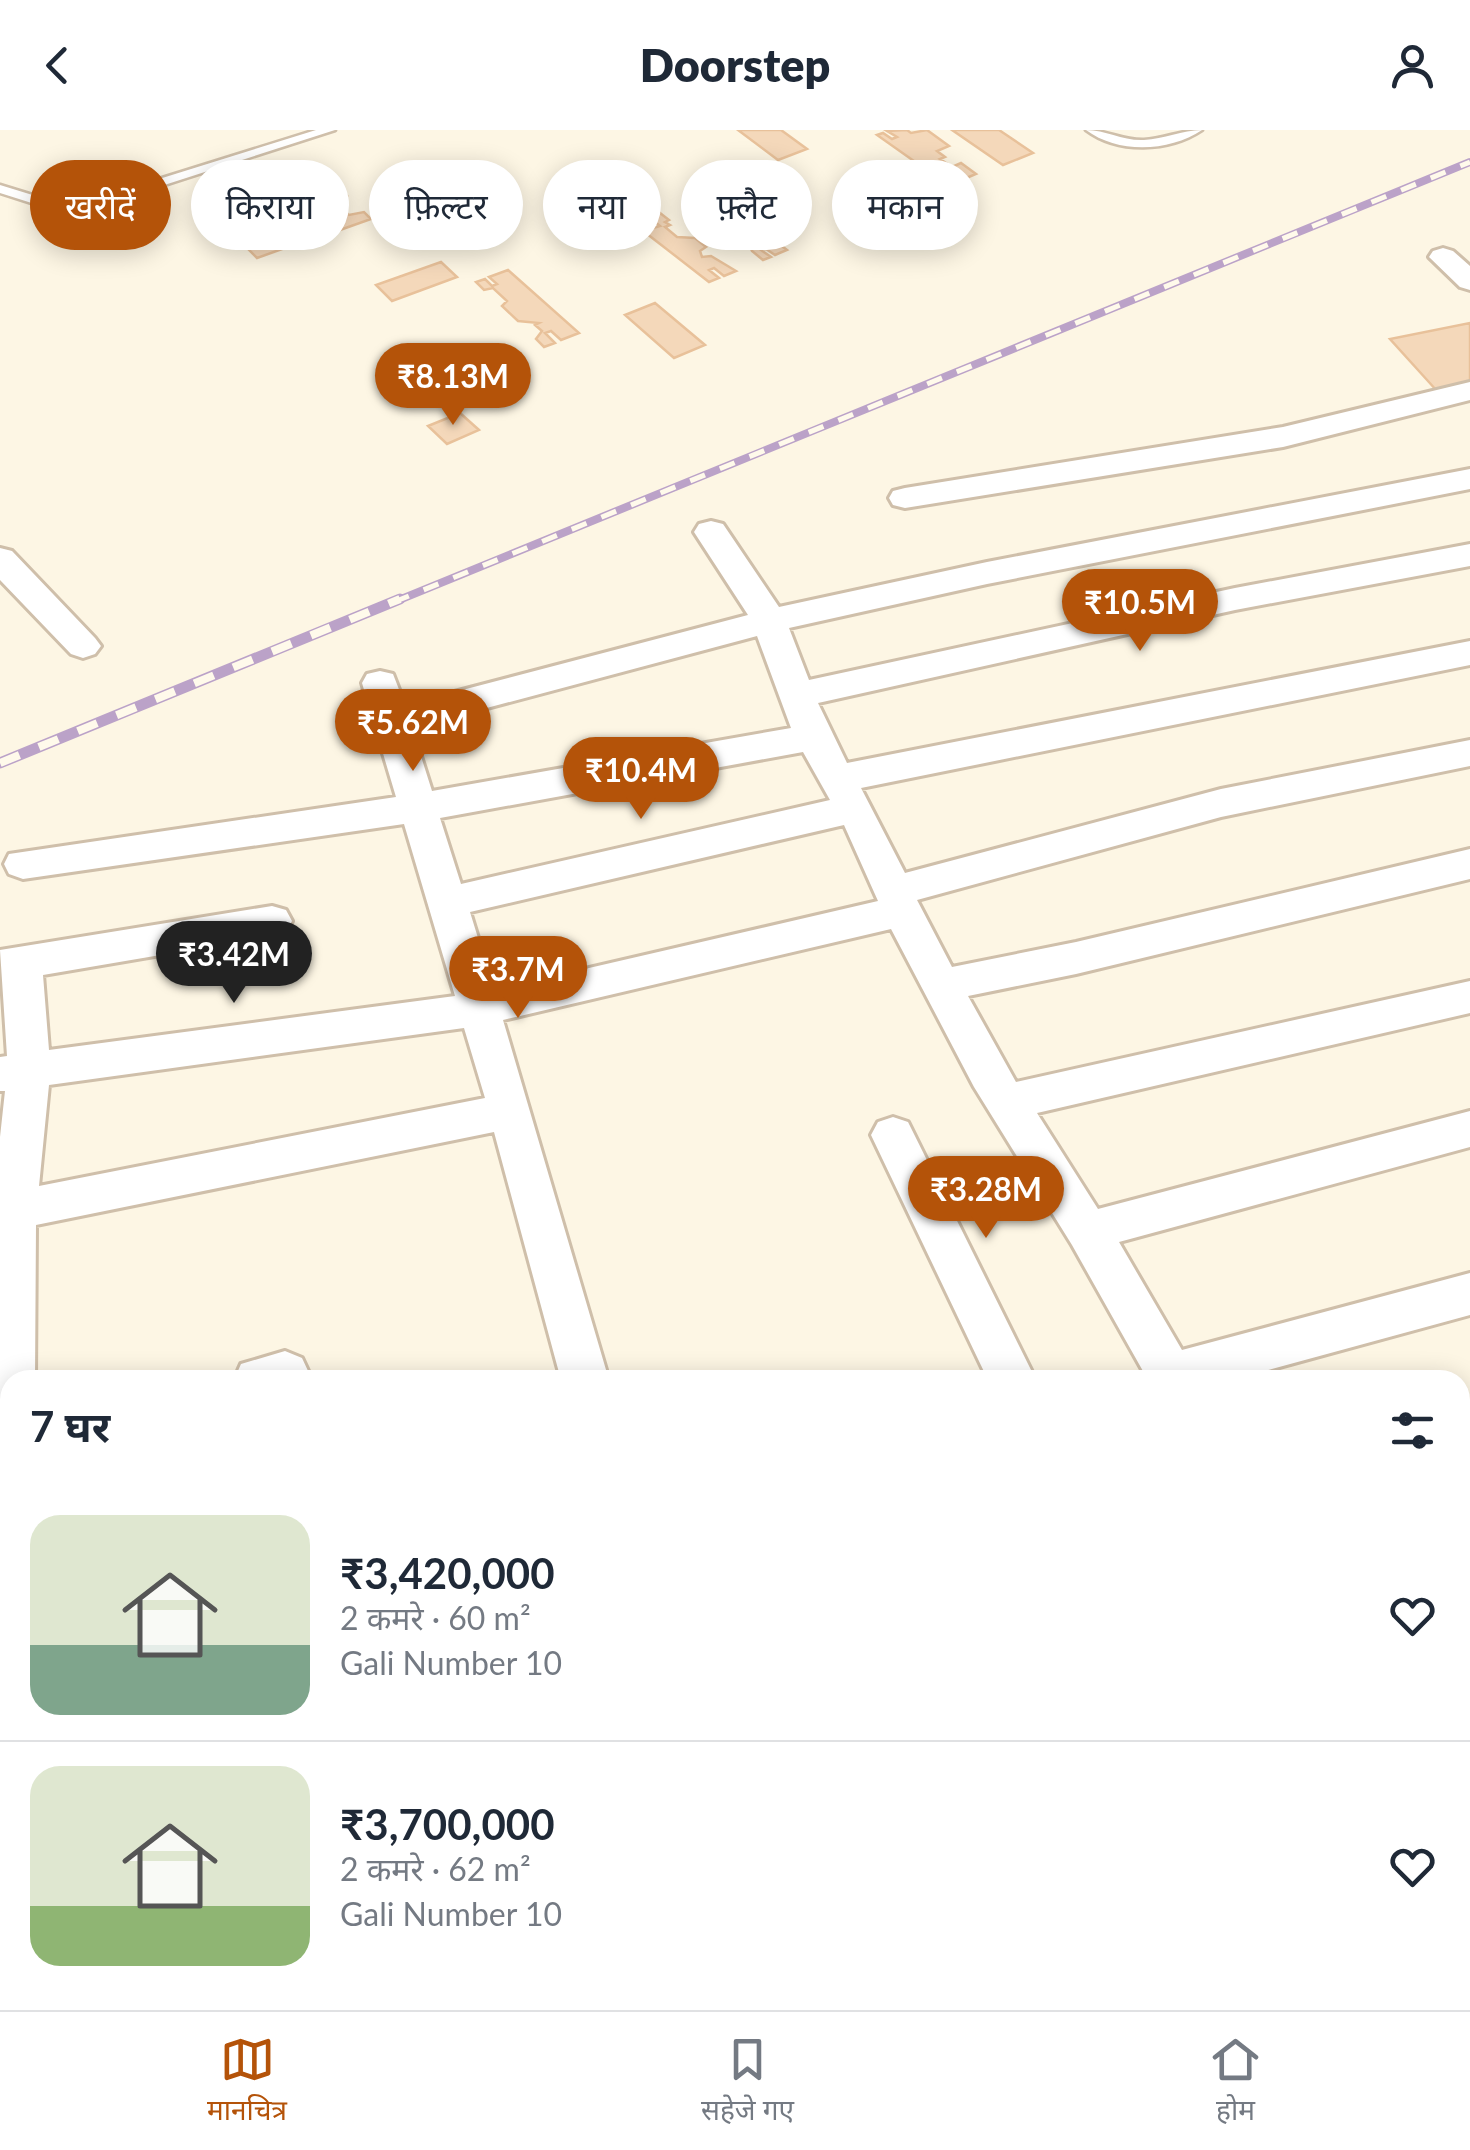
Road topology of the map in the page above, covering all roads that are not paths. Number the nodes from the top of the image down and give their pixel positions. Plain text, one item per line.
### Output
1 (329, 130) edge
2 (1092, 130) edge
3 (1196, 130) edge
4 (0, 189) edge
5 (1443, 257) dead end
6 (1470, 281) edge
7 (1470, 391) edge
8 (1470, 480) edge
9 (905, 498) dead end
10 (711, 532) dead end
11 (1470, 555) edge
12 (0, 559) edge
13 (770, 621) junction
14 (84, 646) dead end
15 (1470, 654) edge
16 (797, 695) junction
17 (813, 737) junction
18 (1470, 753) edge
19 (846, 794) junction
20 (416, 808) junction
21 (22, 864) dead end
22 (1470, 864) edge
23 (898, 901) junction
24 (444, 903) junction
25 (272, 921) dead end
26 (11, 964) edge
27 (941, 984) junction
28 (1470, 997) edge
29 (477, 1010) junction
30 (15, 1072) edge
31 (1006, 1102) junction
32 (510, 1111) junction
33 (1470, 1129) edge
34 (893, 1135) dead end
35 (7, 1212) edge
36 (1088, 1232) junction
37 (1470, 1294) edge
38 (8, 1357) edge
39 (582, 1370) edge
40 (1007, 1370) edge
41 (1168, 1370) edge
42 (1201, 1370) edge

1 - 4 lane
2 - 3 lane
5 - 6 street
7 - 9 street
8 - 13 street
10 - 13 street
11 - 16 street
12 - 14 street
13 - 16 street
13 - 20 street
15 - 19 street
16 - 17 street
17 - 19 street
17 - 20 street
18 - 23 street
19 - 23 street
19 - 24 street
20 - 21 street
20 - 24 street
22 - 27 street
23 - 27 street
23 - 29 street
24 - 29 street
25 - 26 street
26 - 30 street
27 - 31 street
28 - 31 street
29 - 30 street
29 - 32 street
30 - 35 street
31 - 36 street
32 - 35 street
32 - 39 street
33 - 36 street
34 - 40 street
35 - 38 street
36 - 41 street
37 - 42 street

